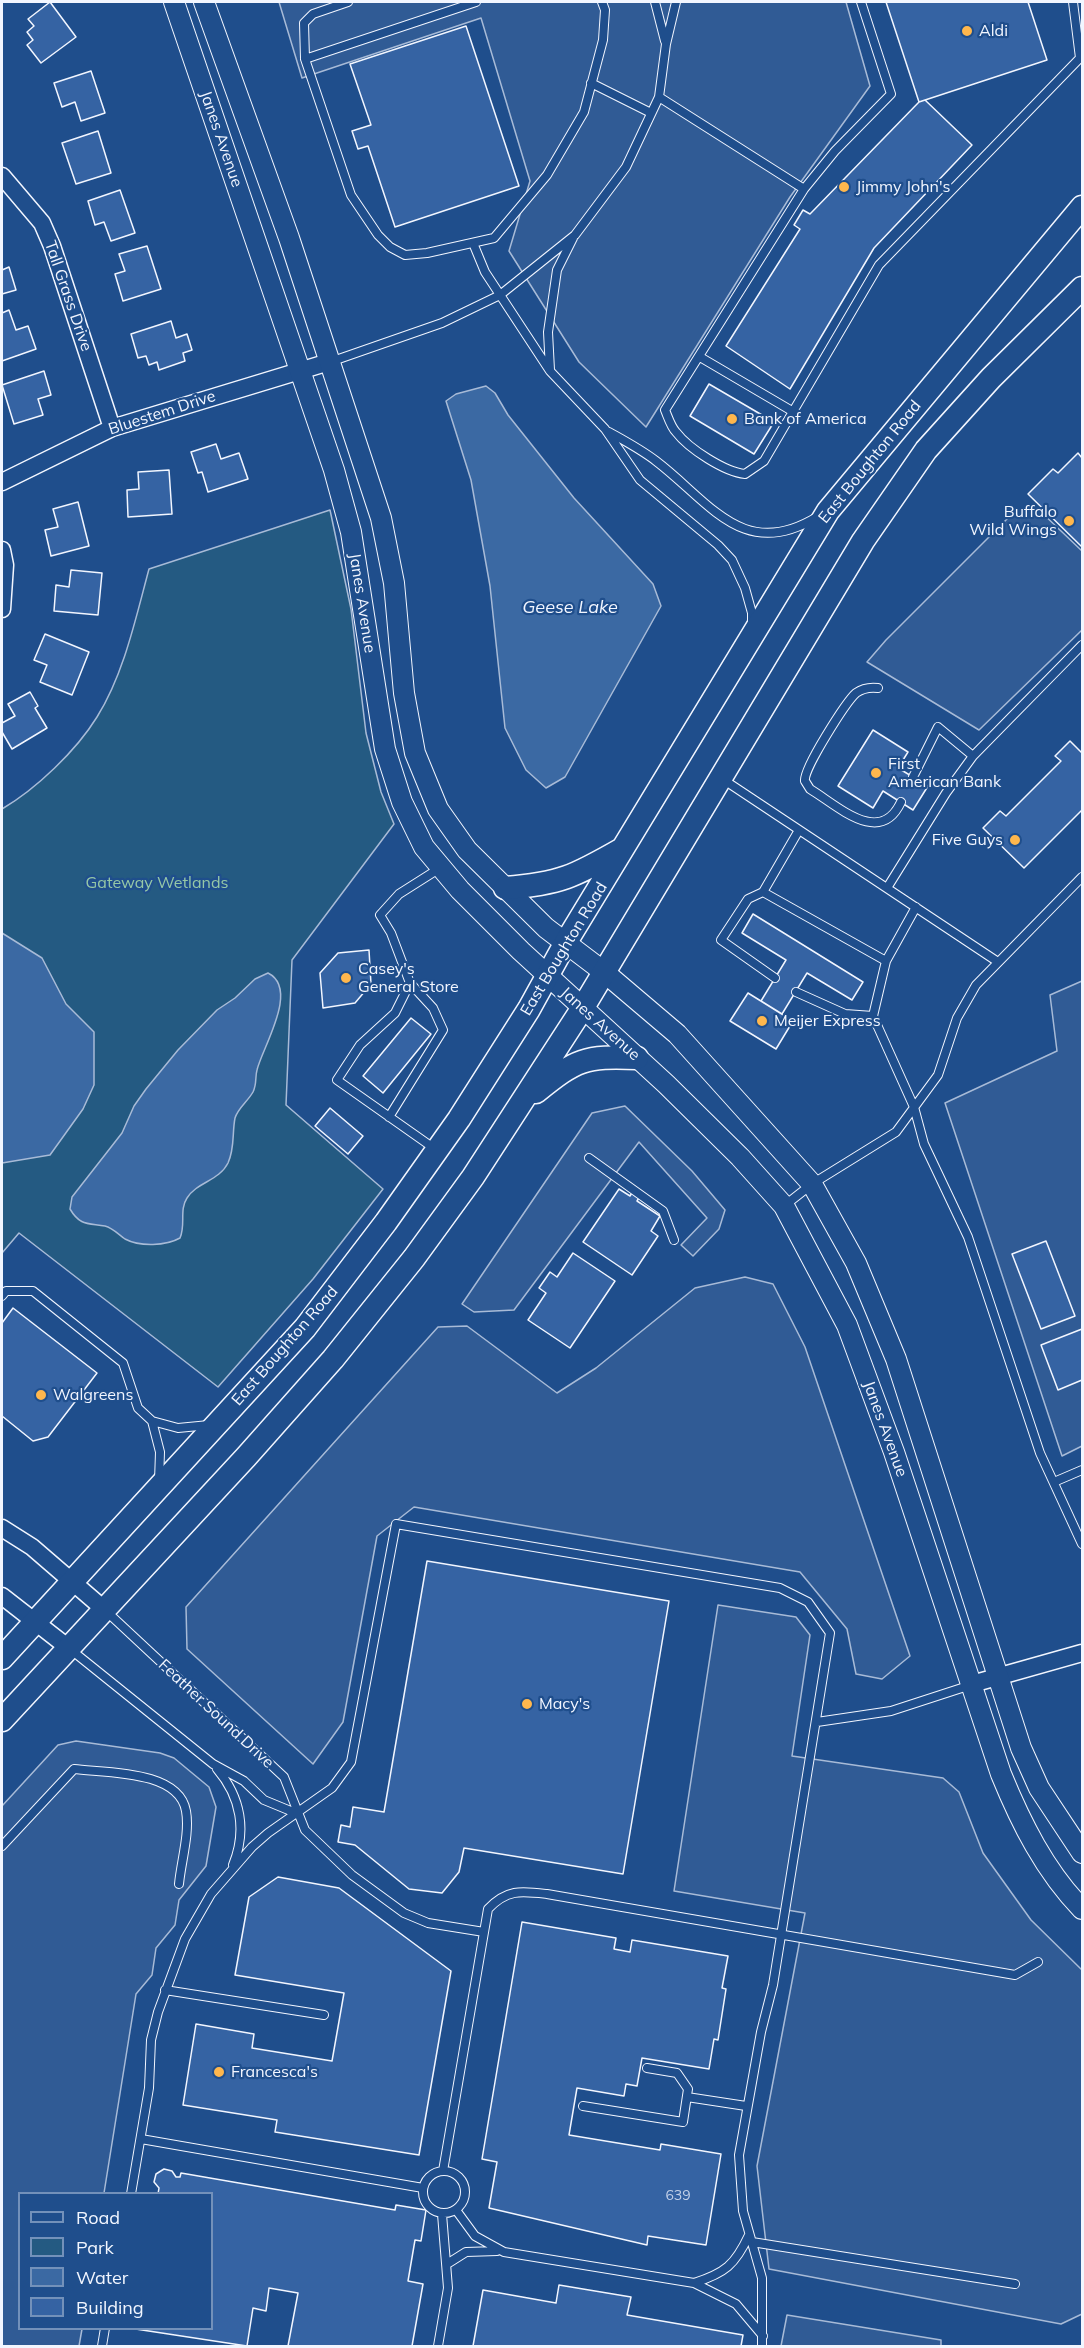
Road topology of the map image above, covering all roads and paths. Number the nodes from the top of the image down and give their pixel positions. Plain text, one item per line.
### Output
1 (174, 2) edge
2 (204, 2) edge
3 (348, 2) edge
4 (476, 2) edge
5 (602, 2) edge
6 (655, 2) edge
7 (676, 2) edge
8 (861, 2) edge
9 (1073, 2) edge
10 (666, 44) junction
11 (305, 59) junction
12 (591, 83) junction
13 (659, 97) junction
14 (651, 113) junction
15 (2, 176) edge
16 (804, 189) junction
17 (1083, 207) edge
18 (575, 235) junction
19 (473, 243) junction
20 (1083, 288) edge
21 (500, 295) junction
22 (700, 357) junction
23 (330, 363) junction
24 (300, 371) junction
25 (550, 371) junction
26 (792, 411) junction
27 (112, 429) junction
28 (605, 429) junction
29 (2, 482) edge
30 (828, 511) junction
31 (2, 550) edge
32 (2, 609) edge
33 (752, 634) junction
34 (1083, 645) edge
35 (878, 688) dead end
36 (973, 756) junction
37 (913, 777) dead end
38 (720, 778) junction
39 (901, 802) dead end
40 (799, 830) junction
41 (626, 847) junction
42 (441, 867) junction
43 (1083, 877) edge
44 (505, 888) junction
45 (887, 888) junction
46 (764, 892) junction
47 (916, 907) junction
48 (566, 942) junction
49 (886, 961) junction
50 (998, 962) junction
51 (604, 972) junction
52 (547, 975) junction
53 (775, 978) dead end
54 (410, 983) junction
55 (796, 992) dead end
56 (582, 1009) junction
57 (873, 1016) junction
58 (637, 1058) junction
59 (519, 1106) junction
60 (914, 1107) junction
61 (389, 1117) junction
62 (437, 1150) junction
63 (589, 1158) dead end
64 (812, 1184) junction
65 (784, 1206) junction
66 (674, 1240) dead end
67 (2, 1296) edge
68 (152, 1421) junction
69 (216, 1424) junction
70 (1083, 1470) edge
71 (1054, 1482) junction
72 (159, 1486) junction
73 (2, 1528) edge
74 (1083, 1544) edge
75 (73, 1582) junction
76 (2, 1596) edge
77 (105, 1610) junction
78 (35, 1622) junction
79 (70, 1649) junction
80 (1083, 1653) edge
81 (2, 1658) edge
82 (999, 1676) junction
83 (972, 1684) junction
84 (2, 1720) edge
85 (817, 1722) junction
86 (213, 1764) junction
87 (297, 1814) junction
88 (2, 1846) edge
89 (1083, 1853) edge
90 (230, 1872) junction
91 (179, 1884) dead end
92 (1083, 1909) edge
93 (484, 1932) junction
94 (782, 1933) junction
95 (1038, 1962) dead end
96 (165, 1990) junction
97 (324, 2015) dead end
98 (648, 2068) dead end
99 (687, 2097) junction
100 (583, 2106) dead end
101 (746, 2106) junction
102 (141, 2139) junction
103 (443, 2171) junction
104 (423, 2188) junction
105 (130, 2192) edge
106 (456, 2210) junction
107 (442, 2214) junction
108 (751, 2238) junction
109 (504, 2252) junction
110 (447, 2264) junction
111 (694, 2283) junction
112 (1015, 2284) dead end
113 (105, 2330) edge
114 (763, 2336) junction
115 (102, 2346) edge
116 (438, 2346) edge
117 (762, 2346) edge

1 - 24 street, Janes Avenue
2 - 23 street, Janes Avenue
3 - 11 lane
4 - 11 lane
5 - 12 lane
6 - 10 lane
7 - 10 lane
8 - 16 lane
9 - 26 lane
10 - 13 lane
11 - 19 lane
12 - 14 lane
12 - 19 lane
13 - 14 lane
13 - 16 lane
14 - 18 lane
15 - 27 street, Tall Grass Drive
16 - 22 lane
17 - 30 main road, East Boughton Road
18 - 21 lane
18 - 25 lane
19 - 21 lane
20 - 38 main road
21 - 23 lane
21 - 25 lane
22 - 26 lane
22 - 26 lane
23 - 24 street, Bluestem Drive
23 - 44 street, Janes Avenue
24 - 27 street, Bluestem Drive
24 - 42 street, Janes Avenue
25 - 28 lane
27 - 29 street, Bluestem Drive
28 - 30 lane
28 - 33 lane
30 - 33 main road, East Boughton Road
31 - 32 street
33 - 41 main road, East Boughton Road
34 - 36 lane
35 - 39 lane
36 - 37 lane
36 - 45 lane
38 - 40 lane
38 - 51 main road
40 - 45 lane
40 - 46 lane
41 - 44 main road
41 - 48 main road, East Boughton Road
42 - 52 street, Janes Avenue
42 - 54 lane
43 - 50 lane
44 - 48 street, Janes Avenue
45 - 47 lane
46 - 49 lane
46 - 53 lane
47 - 49 lane
47 - 50 lane
48 - 51 street, Janes Avenue
48 - 52 main road, East Boughton Road
49 - 57 lane
50 - 60 lane
51 - 56 main road
51 - 64 street, Janes Avenue
52 - 56 street, Janes Avenue
52 - 62 main road, East Boughton Road
54 - 61 lane
54 - 61 lane
55 - 57 lane
56 - 58 street, Janes Avenue
56 - 59 main road
57 - 60 lane
58 - 59 main road
58 - 65 street, Janes Avenue
59 - 77 main road
60 - 64 lane
60 - 71 lane
61 - 62 lane
62 - 69 main road, East Boughton Road
63 - 66 lane
64 - 65 lane
64 - 82 street, Janes Avenue
65 - 83 street, Janes Avenue
67 - 68 lane
68 - 69 lane
68 - 72 lane
69 - 72 main road, East Boughton Road
70 - 71 lane
71 - 74 lane
72 - 75 main road, East Boughton Road
73 - 75 street, Feather Sound Drive
75 - 77 street, Feather Sound Drive
75 - 78 main road, East Boughton Road
76 - 78 street, Feather Sound Drive
77 - 79 main road
77 - 87 lane, Feather Sound Drive
78 - 79 street, Feather Sound Drive
78 - 81 main road, East Boughton Road
79 - 84 main road
79 - 86 lane, Feather Sound Drive
80 - 82 street
82 - 83 street
82 - 89 street, Janes Avenue
83 - 85 lane
83 - 92 street, Janes Avenue
85 - 87 lane
85 - 94 lane
86 - 87 lane, Feather Sound Drive
86 - 90 lane
87 - 90 lane
87 - 93 lane
88 - 91 lane
90 - 96 lane
93 - 94 lane
93 - 103 lane
94 - 95 lane
94 - 101 lane
96 - 97 lane
96 - 102 lane
98 - 99 lane
99 - 100 lane
99 - 101 lane
101 - 108 lane
102 - 104 lane
102 - 105 lane
103 - 104 lane
103 - 106 lane
104 - 107 lane
106 - 107 lane
106 - 109 lane
107 - 110 lane
108 - 111 lane
108 - 112 lane
108 - 114 lane
109 - 110 lane
109 - 111 lane
110 - 116 lane
111 - 114 lane
113 - 115 lane
114 - 117 lane

